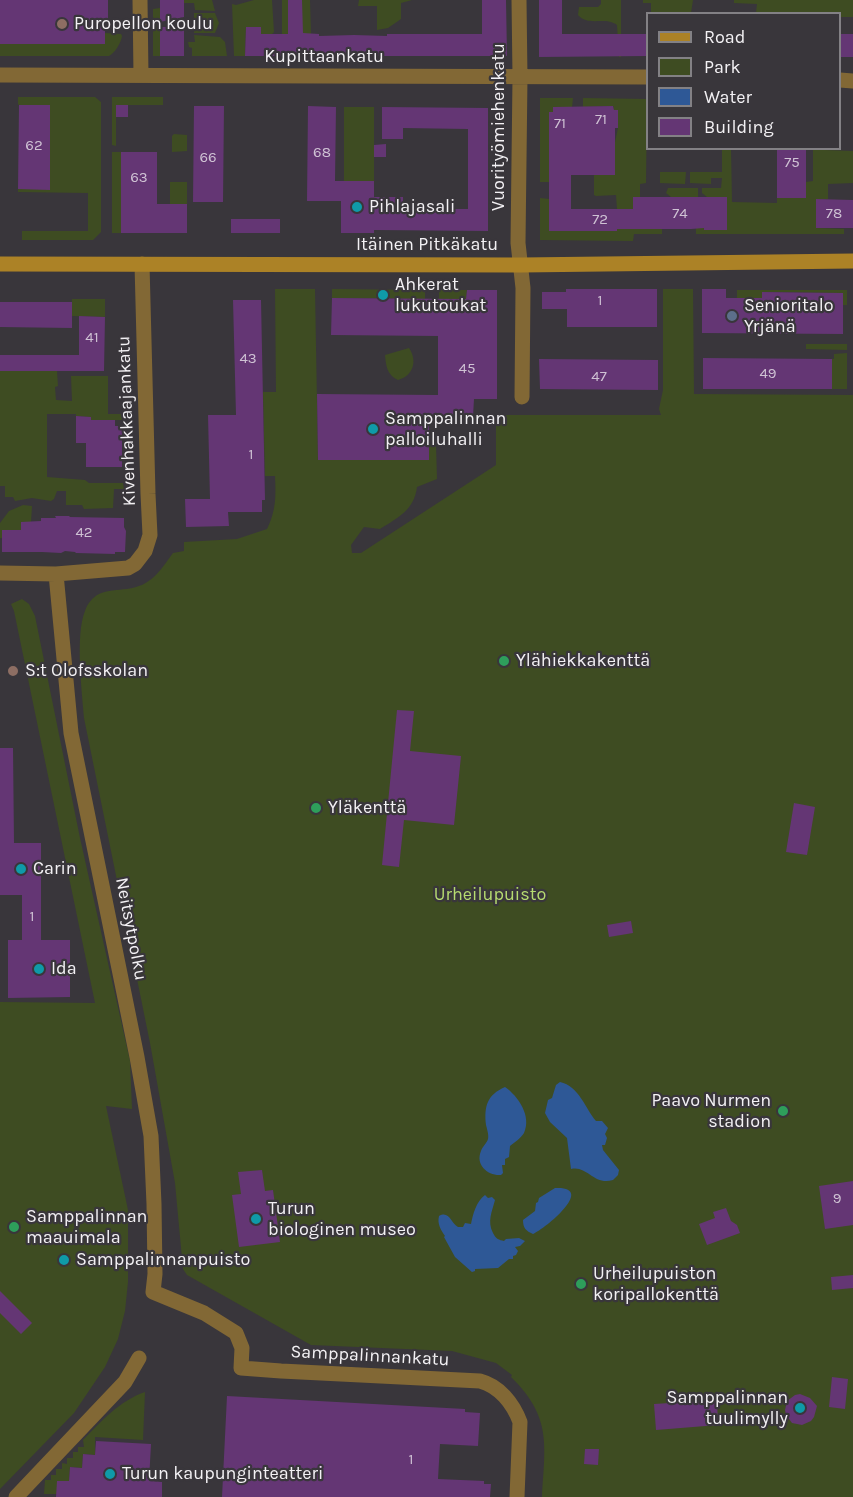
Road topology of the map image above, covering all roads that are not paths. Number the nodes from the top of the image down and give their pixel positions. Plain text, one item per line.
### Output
1 (140, 0) edge
2 (519, 0) edge
3 (0, 75) edge
4 (141, 75) junction
5 (520, 77) junction
6 (646, 77) edge
7 (853, 261) edge
8 (0, 264) edge
9 (142, 264) junction
10 (521, 265) junction
11 (522, 397) dead end
12 (0, 573) edge
13 (56, 574) junction
14 (139, 1358) dead end
15 (241, 1368) joint
16 (16, 1497) edge
17 (516, 1497) edge

1 - 4 street
2 - 5 street, Vuorityömiehenkatu
3 - 4 street, Kupittaankatu
4 - 5 street, Kupittaankatu
5 - 6 street, Kupittaankatu
5 - 10 street, Vuorityömiehenkatu
7 - 10 main road, Itäinen Pitkäkatu
8 - 9 main road, Itäinen Pitkäkatu
9 - 10 main road, Itäinen Pitkäkatu
9 - 13 street, Kivenhakkaajankatu
10 - 11 street, Vuorityömiehenkatu
12 - 13 street
13 - 15 street, Neitsytpolku
14 - 16 street
15 - 17 street, Samppalinnankatu

